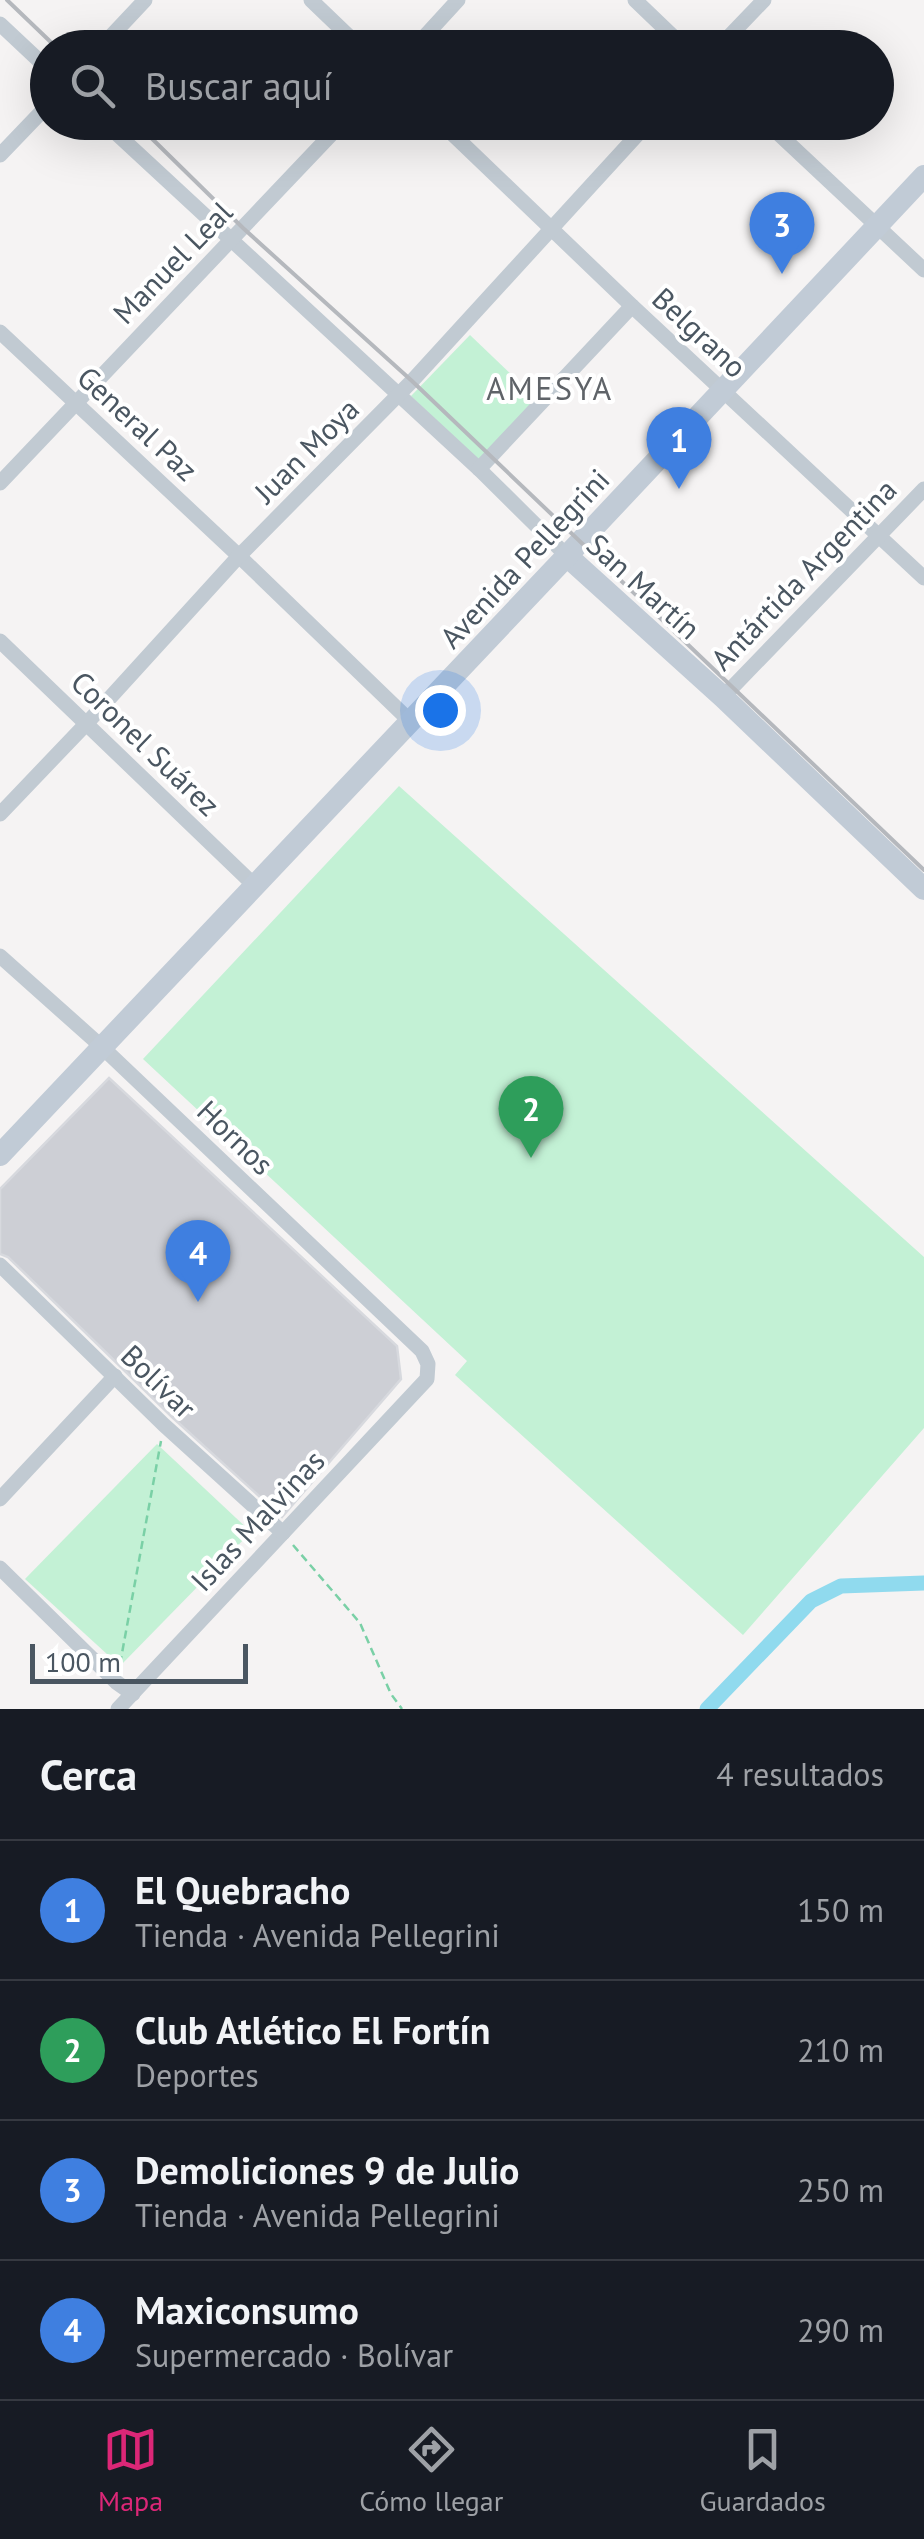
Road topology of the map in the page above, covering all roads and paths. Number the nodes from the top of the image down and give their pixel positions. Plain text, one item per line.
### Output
1 (145, 0) edge
2 (311, 0) edge
3 (458, 0) edge
4 (636, 0) edge
5 (764, 0) edge
6 (0, 24) edge
7 (117, 30) edge
8 (342, 30) edge
9 (430, 30) edge
10 (667, 30) edge
11 (735, 30) edge
12 (30, 52) edge
13 (30, 123) edge
14 (123, 140) edge
15 (326, 140) edge
16 (459, 140) edge
17 (632, 140) edge
18 (785, 140) edge
19 (0, 154) edge
20 (924, 176) edge
21 (877, 226) junction
22 (552, 228) junction
23 (231, 240) junction
24 (924, 270) edge
25 (632, 306) junction
26 (0, 332) edge
27 (722, 390) junction
28 (398, 396) junction
29 (76, 403) junction
30 (479, 469) junction
31 (0, 483) edge
32 (924, 489) edge
33 (880, 536) junction
34 (240, 556) junction
35 (567, 556) junction
36 (924, 578) edge
37 (0, 642) edge
38 (722, 698) junction
39 (411, 722) junction
40 (87, 723) junction
41 (0, 814) edge
42 (254, 884) junction
43 (924, 890) edge
44 (0, 956) edge
45 (102, 1048) junction
46 (0, 1155) edge
47 (0, 1266) edge
48 (428, 1364) joint
49 (115, 1376) junction
50 (164, 1425) junction
51 (0, 1499) edge
52 (283, 1532) junction
53 (0, 1568) edge
54 (116, 1682) junction
55 (133, 1694) junction
56 (118, 1709) edge
57 (402, 1709) edge

1 - 7 street
2 - 8 street
3 - 9 street
4 - 10 street
5 - 11 street
6 - 12 street
13 - 19 street
14 - 23 street, San Martín
15 - 23 street, Manuel Leal
16 - 22 street, Belgrano
17 - 22 street, Juan Moya
18 - 21 street
20 - 21 main road, Avenida Pellegrini
21 - 24 street
21 - 27 main road, Avenida Pellegrini
22 - 25 street, Belgrano
22 - 28 street, Juan Moya
23 - 28 street, San Martín
23 - 29 street, Manuel Leal
25 - 27 street, Belgrano
25 - 30 street
26 - 29 street, General Paz
27 - 33 street, Belgrano
27 - 35 main road, Avenida Pellegrini
28 - 30 street, San Martín
28 - 34 street, Juan Moya
29 - 31 street, Manuel Leal
29 - 34 street, General Paz
30 - 35 street, San Martín
32 - 33 street, Antártida Argentina
33 - 36 street, Belgrano
33 - 38 street, Antártida Argentina
34 - 39 street, General Paz
34 - 40 street, Juan Moya
35 - 38 main road, San Martín
35 - 39 main road, Avenida Pellegrini
37 - 40 street, Coronel Suárez
38 - 43 main road, San Martín
39 - 42 main road, Avenida Pellegrini
40 - 41 street, Juan Moya
40 - 42 street, Coronel Suárez
42 - 45 main road, Avenida Pellegrini
44 - 45 street, Hornos
45 - 46 main road, Avenida Pellegrini
45 - 48 street, Hornos
47 - 49 street, Bolívar
48 - 52 street, Islas Malvinas
49 - 50 street, Bolívar
49 - 51 street
50 - 52 street, Bolívar
50 - 54 path
52 - 55 street, Islas Malvinas
52 - 57 path
53 - 54 street
54 - 55 street
55 - 56 street, Islas Malvinas

